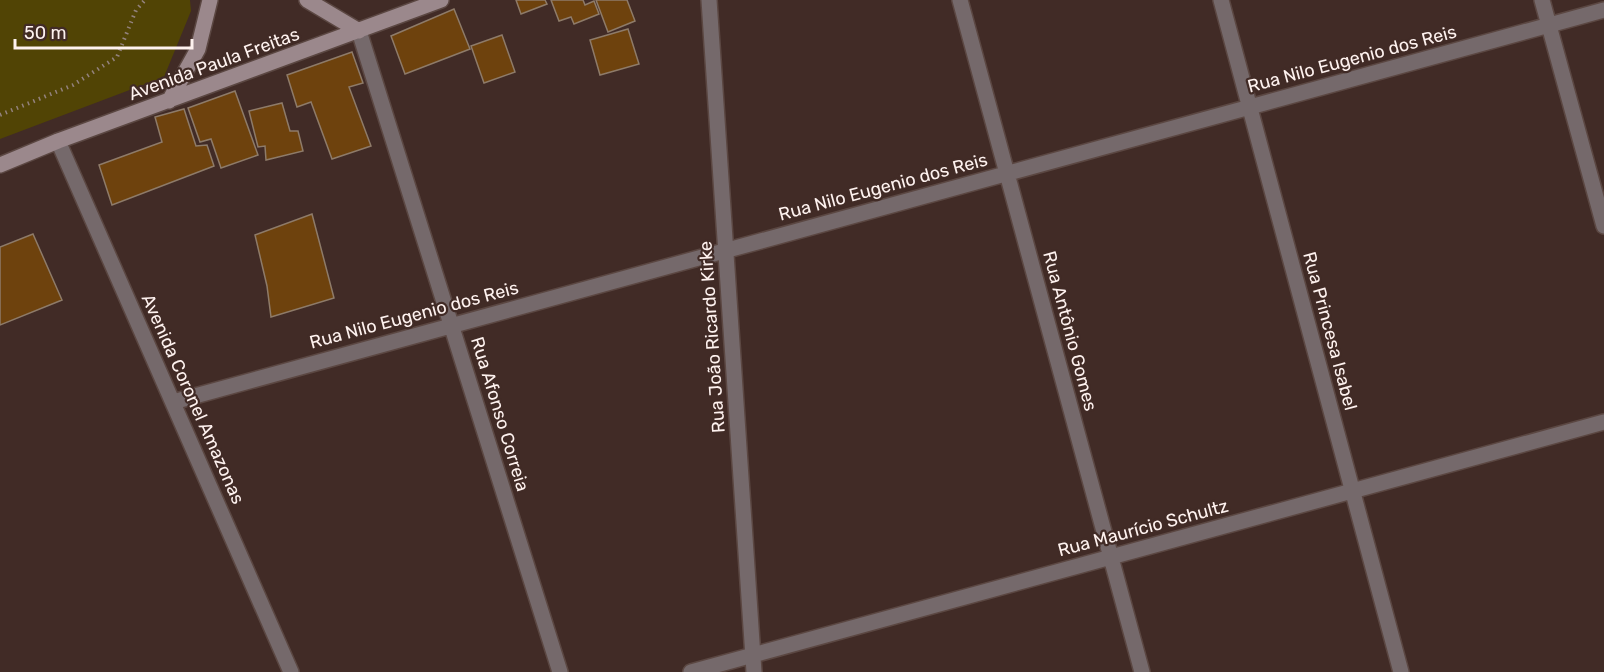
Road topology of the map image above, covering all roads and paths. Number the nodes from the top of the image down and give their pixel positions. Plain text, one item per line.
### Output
1 (145, 0) edge
2 (210, 0) edge
3 (308, 0) edge
4 (441, 0) edge
5 (709, 0) edge
6 (960, 0) edge
7 (1221, 0) edge
8 (1542, 0) edge
9 (1604, 10) edge
10 (1548, 25) junction
11 (359, 31) junction
12 (169, 101) junction
13 (1250, 107) junction
14 (0, 115) edge
15 (58, 141) junction
16 (0, 165) edge
17 (1007, 173) junction
18 (1604, 226) edge
19 (726, 250) junction
20 (452, 326) junction
21 (173, 402) junction
22 (1604, 422) edge
23 (1353, 491) junction
24 (1111, 557) junction
25 (753, 655) junction
26 (291, 672) edge
27 (560, 672) edge
28 (691, 672) edge
29 (754, 672) edge
30 (1142, 672) edge
31 (1401, 672) edge

1 - 14 path
2 - 12 main road
3 - 11 main road
4 - 11 main road, Avenida Paula Freitas
5 - 19 street, Rua João Ricardo Kirke
6 - 17 street, Rua Antônio Gomes
7 - 13 street, Rua Princesa Isabel
8 - 10 street
9 - 10 street, Rua Nilo Eugenio dos Reis
10 - 13 street, Rua Nilo Eugenio dos Reis
10 - 18 street
11 - 12 main road, Avenida Paula Freitas
11 - 20 street, Rua Afonso Correia
12 - 15 main road, Avenida Paula Freitas
13 - 17 street, Rua Nilo Eugenio dos Reis
13 - 23 street, Rua Princesa Isabel
15 - 16 main road, Avenida Paula Freitas
15 - 21 street, Avenida Coronel Amazonas
17 - 19 street, Rua Nilo Eugenio dos Reis
17 - 24 street, Rua Antônio Gomes
19 - 20 street, Rua Nilo Eugenio dos Reis
19 - 25 street, Rua João Ricardo Kirke
20 - 21 street, Rua Nilo Eugenio dos Reis
20 - 27 street, Rua Afonso Correia
21 - 26 street, Avenida Coronel Amazonas
22 - 23 street, Rua Maurício Schultz
23 - 24 street, Rua Maurício Schultz
23 - 31 street, Rua Princesa Isabel
24 - 25 street, Rua Maurício Schultz
24 - 30 street, Rua Antônio Gomes
25 - 28 street, Rua Maurício Schultz
25 - 29 street, Rua João Ricardo Kirke

